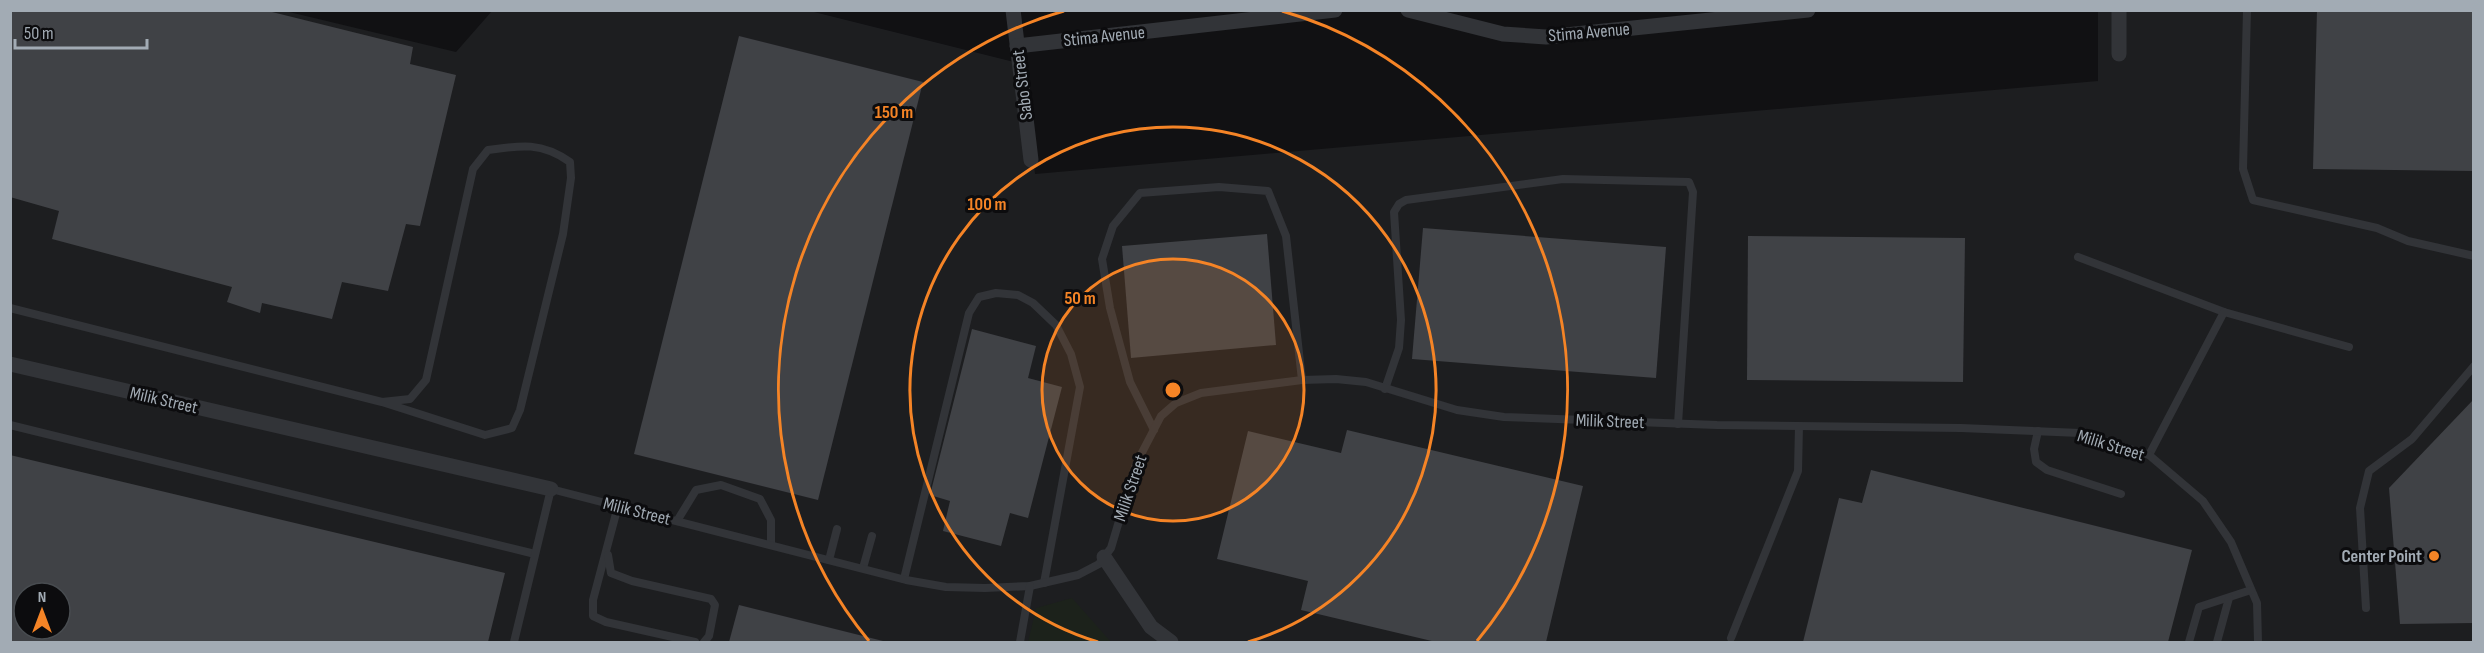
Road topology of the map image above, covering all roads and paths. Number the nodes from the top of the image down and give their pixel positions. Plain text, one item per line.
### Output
1 (1013, 10) edge
2 (1335, 10) edge
3 (1408, 10) edge
4 (1808, 10) edge
5 (2119, 10) edge
6 (2247, 10) edge
7 (1439, 14) edge
8 (1017, 46) junction
9 (2120, 54) dead end
10 (1031, 160) dead end
11 (2474, 256) edge
12 (2078, 257) dead end
13 (10, 308) edge
14 (2224, 312) junction
15 (2349, 347) dead end
16 (10, 364) edge
17 (2474, 366) edge
18 (1302, 380) junction
19 (1385, 389) junction
20 (382, 402) junction
21 (1677, 424) junction
22 (10, 425) edge
23 (1799, 426) junction
24 (1154, 430) junction
25 (2038, 431) junction
26 (2150, 455) junction
27 (551, 489) junction
28 (2121, 494) dead end
29 (618, 506) junction
30 (677, 521) junction
31 (837, 529) dead end
32 (872, 536) dead end
33 (771, 545) junction
34 (608, 548) junction
35 (535, 554) junction
36 (1104, 557) junction
37 (829, 560) junction
38 (863, 568) junction
39 (904, 579) junction
40 (1044, 583) junction
41 (1030, 586) junction
42 (2252, 590) junction
43 (2229, 598) junction
44 (2366, 608) dead end
45 (1731, 638) dead end
46 (514, 642) edge
47 (695, 642) edge
48 (704, 642) edge
49 (1020, 642) edge
50 (1171, 642) edge
51 (2189, 642) edge
52 (2217, 642) edge
53 (2258, 642) edge

1 - 8 street, Sabo Street
2 - 8 street, Stima Avenue
3 - 7 street, Stima Avenue
4 - 7 street, Stima Avenue
5 - 9 street
6 - 11 lane
8 - 10 street, Sabo Street
12 - 14 lane
13 - 20 lane
14 - 15 lane
14 - 26 lane
16 - 27 street, Milik Street
17 - 44 lane
18 - 19 lane, Milik Street
18 - 24 lane, Milik Street
18 - 24 lane
19 - 21 lane, Milik Street
19 - 21 lane
20 - 20 lane
21 - 23 lane, Milik Street
22 - 35 lane
23 - 25 lane, Milik Street
23 - 45 lane
24 - 36 lane, Milik Street
25 - 26 lane, Milik Street
25 - 28 lane
26 - 42 lane, Milik Street
27 - 29 lane, Milik Street
27 - 35 lane
29 - 30 lane, Milik Street
29 - 34 lane
30 - 33 lane, Milik Street
30 - 33 lane
31 - 37 lane
32 - 38 lane
33 - 37 lane, Milik Street
34 - 47 lane
34 - 48 lane
35 - 46 lane
36 - 40 lane, Milik Street
36 - 50 street
37 - 38 lane, Milik Street
38 - 39 lane, Milik Street
39 - 40 lane
39 - 41 lane, Milik Street
40 - 41 lane, Milik Street
41 - 49 lane
42 - 43 lane
42 - 53 lane, Milik Street
43 - 51 lane
43 - 52 lane

